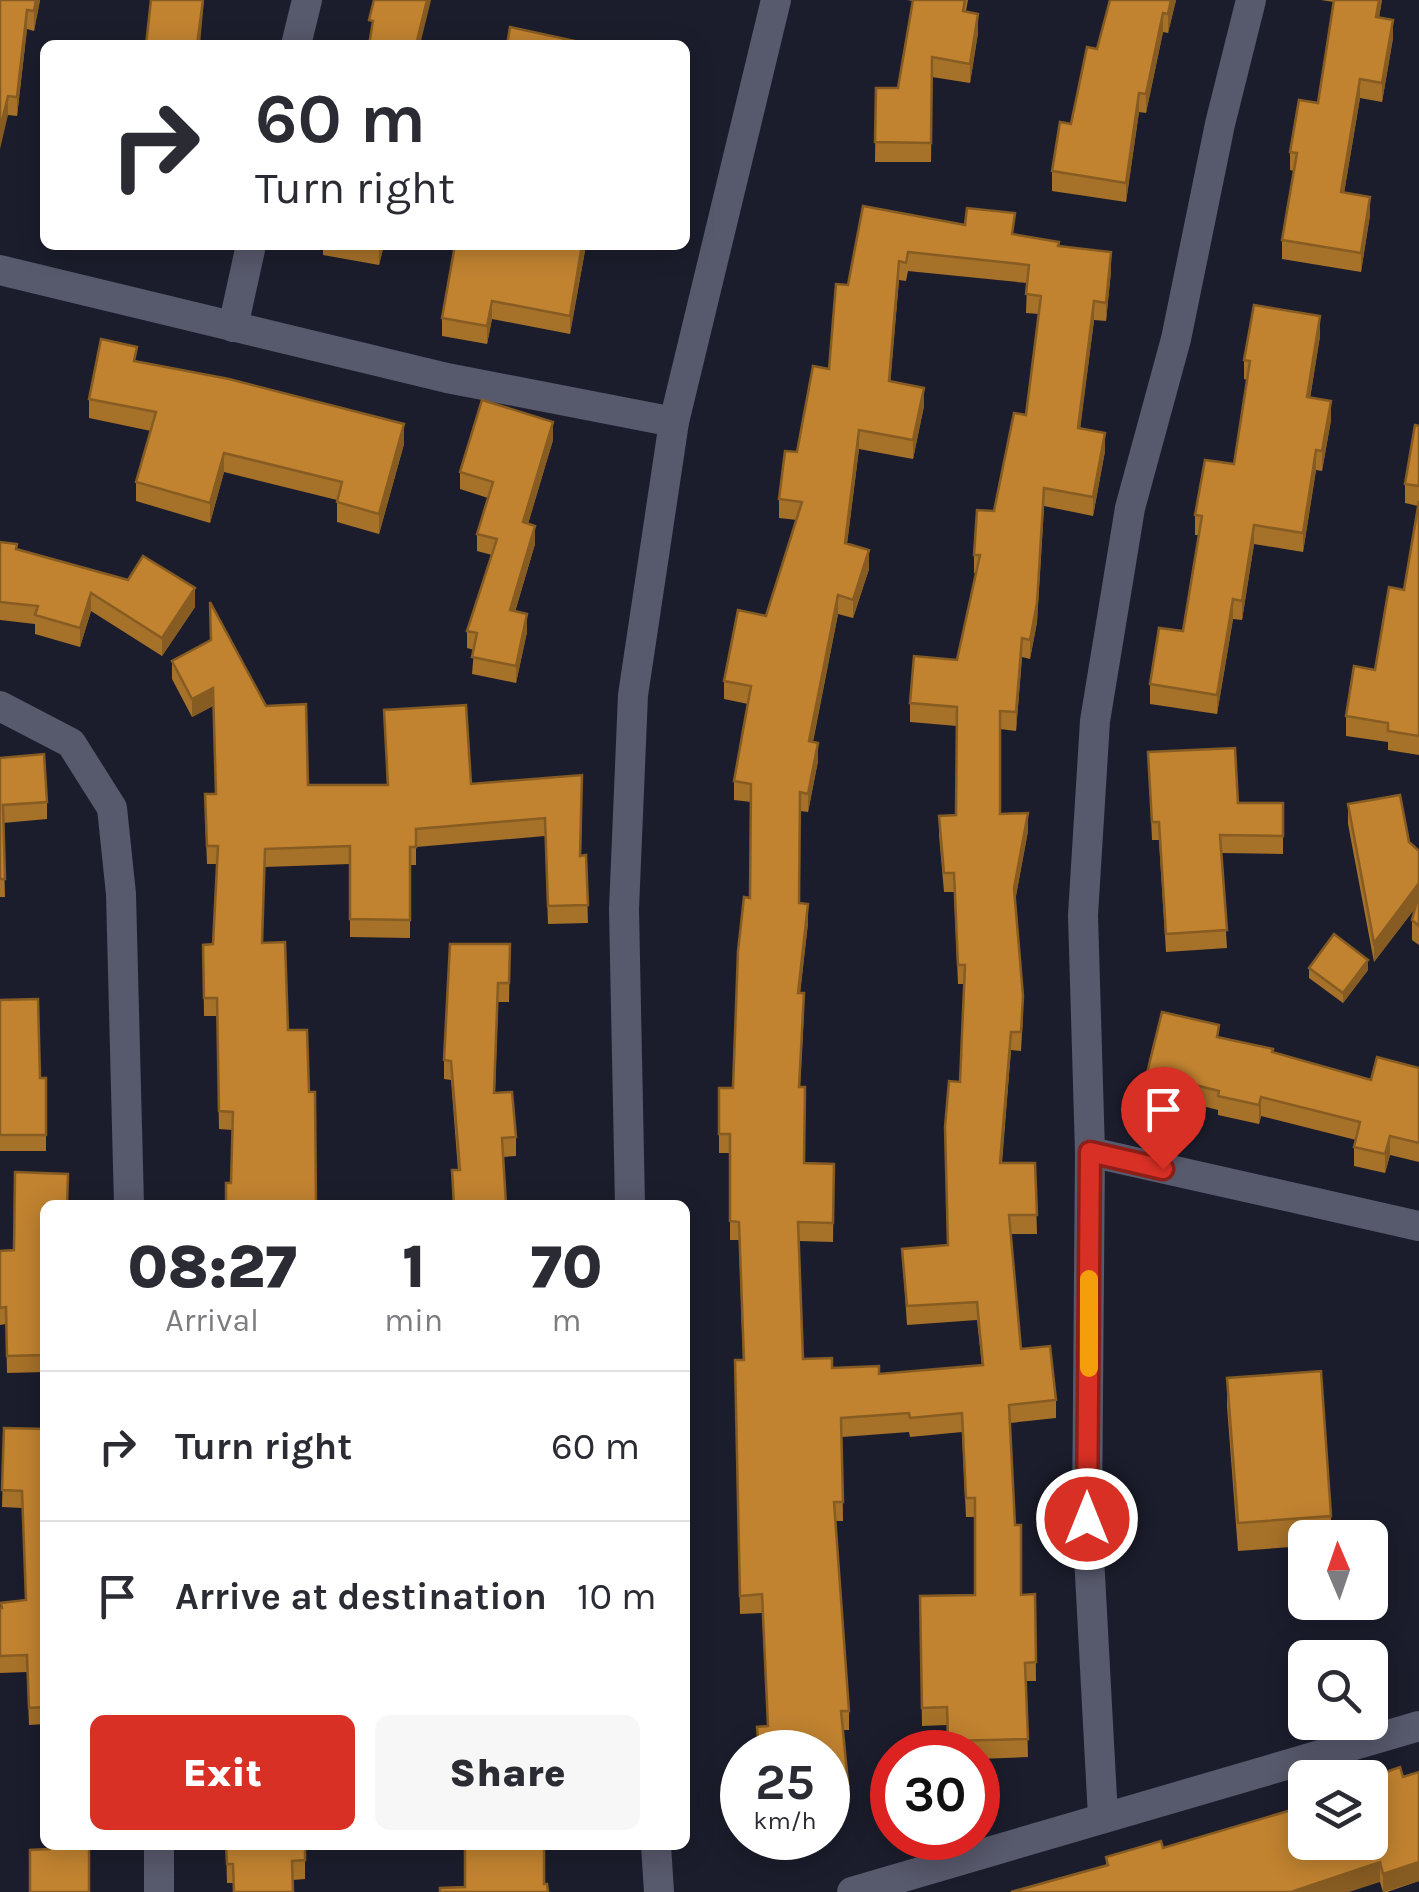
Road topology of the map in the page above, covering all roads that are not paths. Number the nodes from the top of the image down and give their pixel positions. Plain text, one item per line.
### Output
1 (306, 0) edge
2 (776, 0) edge
3 (1250, 0) edge
4 (297, 40) edge
5 (250, 250) edge
6 (0, 270) edge
7 (232, 327) junction
8 (674, 422) junction
9 (0, 706) edge
10 (1090, 1152) junction
11 (129, 1200) edge
12 (630, 1200) edge
13 (1419, 1226) edge
14 (1419, 1726) edge
15 (1103, 1816) junction
16 (159, 1850) edge
17 (656, 1850) edge
18 (159, 1892) edge
19 (659, 1892) edge
20 (852, 1892) edge

1 - 4 street
2 - 8 street
3 - 10 street
5 - 7 street
6 - 7 street
7 - 8 street
8 - 12 street
9 - 11 street
10 - 13 street
10 - 15 street
14 - 15 street
15 - 20 street
16 - 18 street
17 - 19 street

